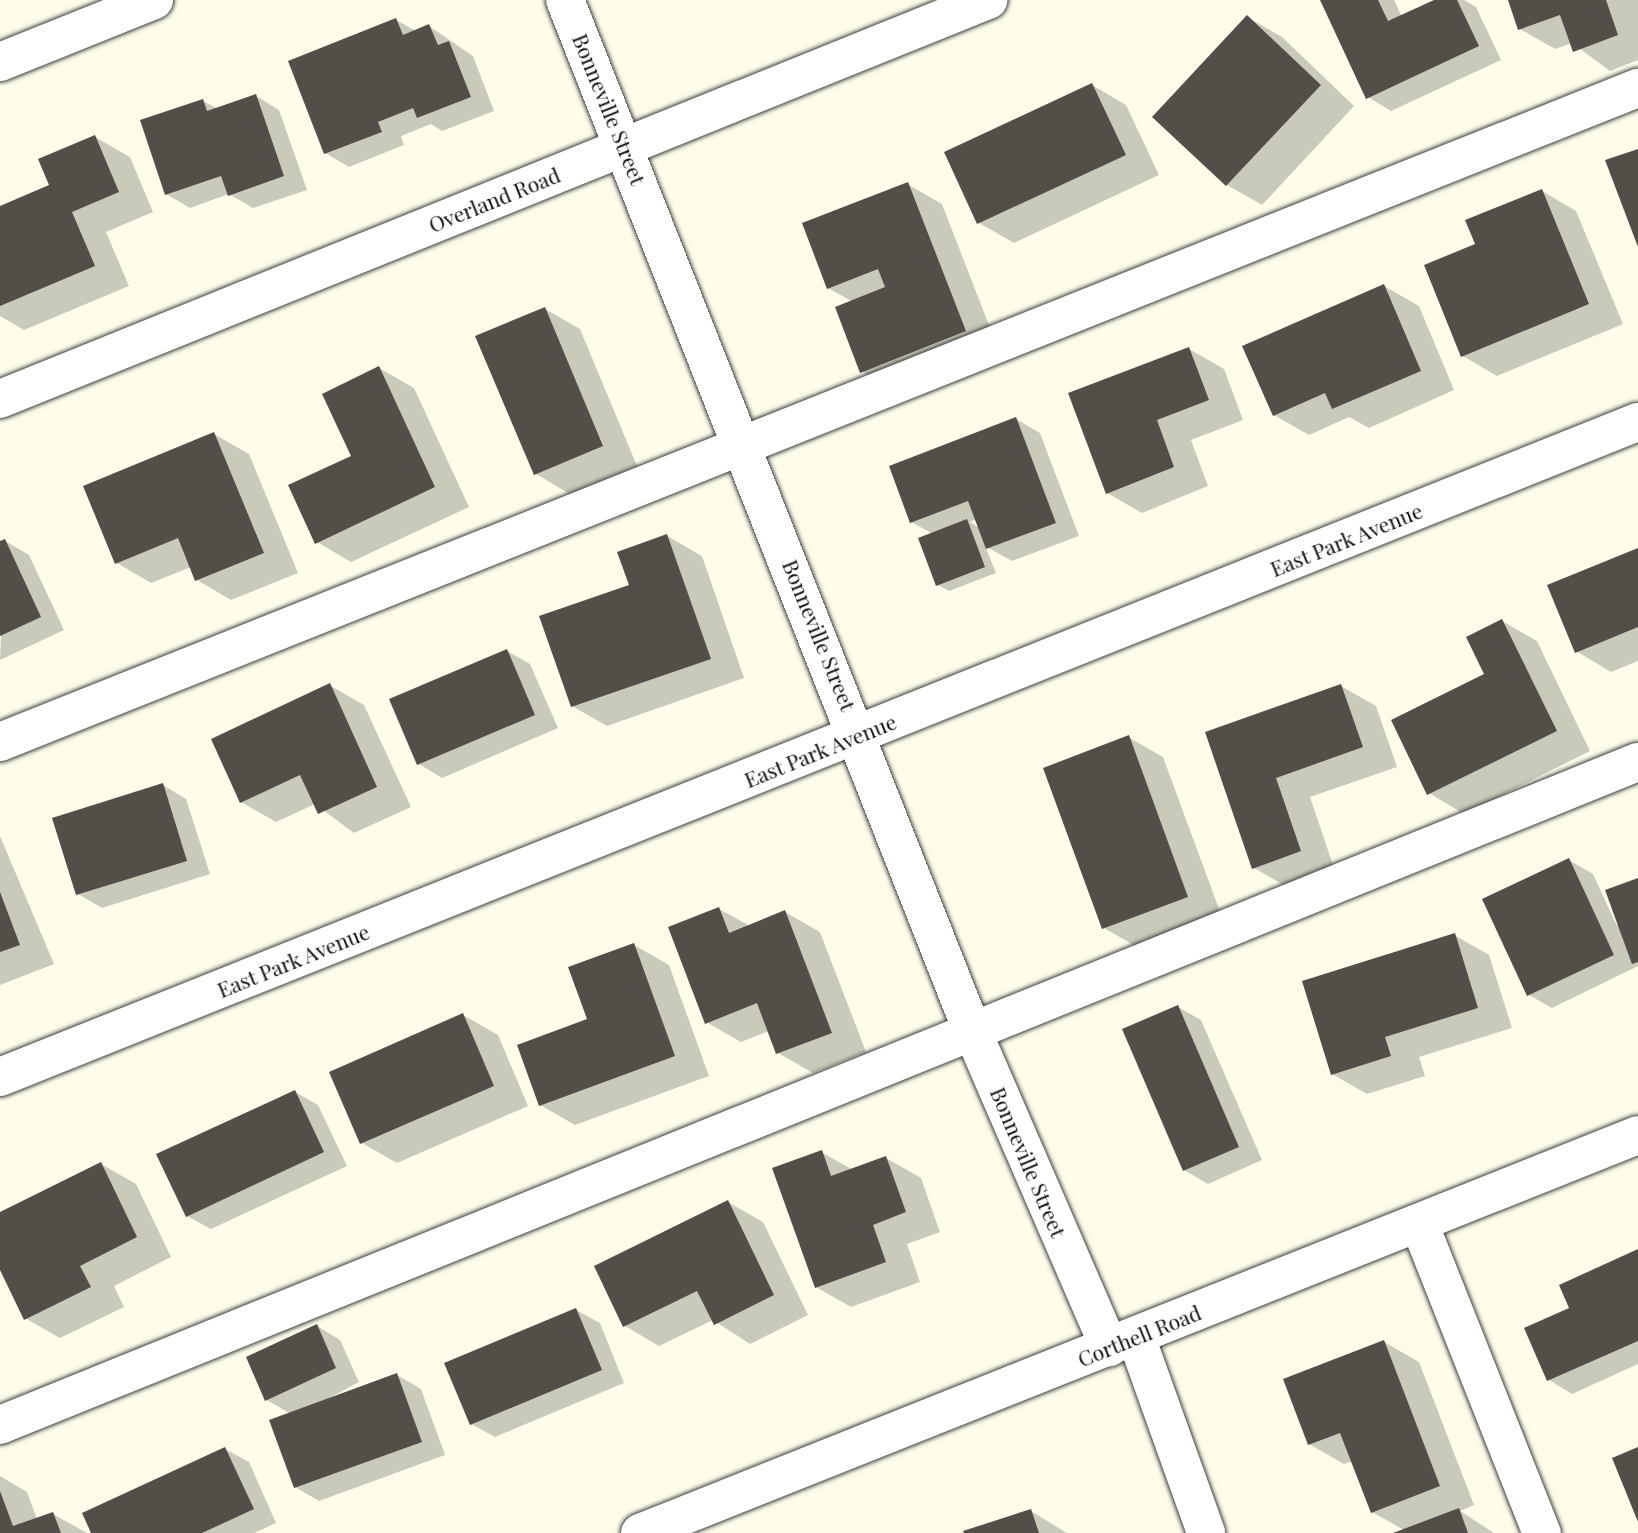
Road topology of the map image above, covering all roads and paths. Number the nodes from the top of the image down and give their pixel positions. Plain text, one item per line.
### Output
1 (154, 0) edge
2 (565, 0) edge
3 (988, 0) edge
4 (0, 62) edge
5 (1638, 88) edge
6 (625, 146) junction
7 (0, 399) edge
8 (1638, 422) edge
9 (745, 448) junction
10 (860, 734) junction
11 (0, 742) edge
12 (1638, 762) edge
13 (971, 1028) junction
14 (0, 1076) edge
15 (1638, 1135) edge
16 (1419, 1223) junction
17 (1122, 1342) junction
18 (0, 1426) edge
19 (640, 1533) edge
20 (1206, 1533) edge
21 (1542, 1533) edge

1 - 4 street
2 - 6 street, Bonneville Street
3 - 6 street, Overland Road
5 - 9 street
6 - 7 street, Overland Road
6 - 9 street, Bonneville Street
8 - 10 street, East Park Avenue
9 - 10 street, Bonneville Street
9 - 11 street
10 - 13 street, Bonneville Street
10 - 14 street, East Park Avenue
12 - 13 street
13 - 17 street, Bonneville Street
13 - 18 street
15 - 16 street, Corthell Road
16 - 17 street, Corthell Road
16 - 21 street
17 - 19 street, Corthell Road
17 - 20 street, Bonneville Street

